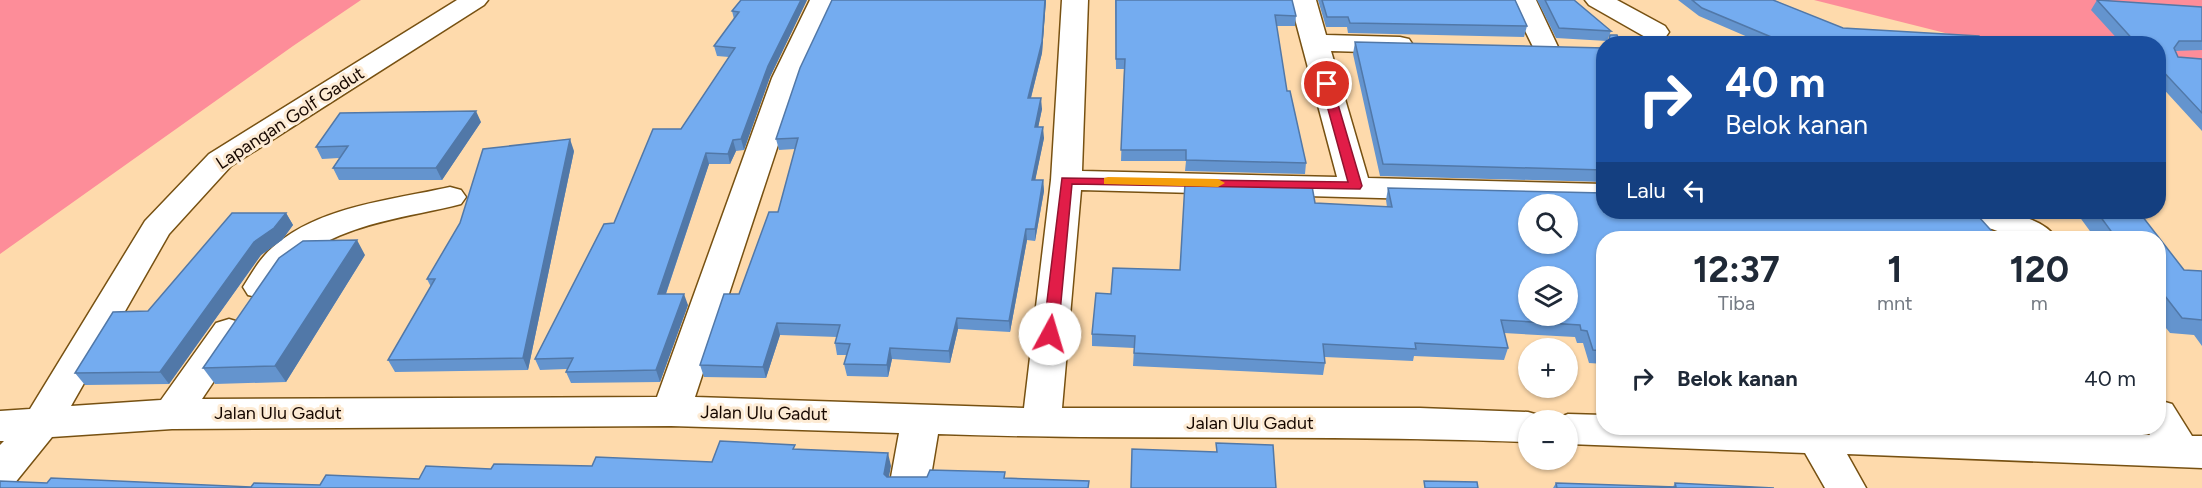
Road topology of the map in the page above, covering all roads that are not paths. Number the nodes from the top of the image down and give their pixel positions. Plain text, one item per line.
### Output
1 (475, 0) edge
2 (823, 0) edge
3 (1075, 0) edge
4 (1303, 0) edge
5 (1523, 0) edge
6 (1598, 0) edge
7 (1656, 32) dead end
8 (1315, 43) junction
9 (1430, 45) edge
10 (1545, 47) edge
11 (1066, 180) junction
12 (1355, 186) junction
13 (1596, 194) edge
14 (450, 197) dead end
15 (1993, 219) edge
16 (2028, 231) edge
17 (671, 411) junction
18 (172, 414) junction
19 (921, 417) junction
20 (42, 422) junction
21 (1041, 423) junction
22 (2166, 423) edge
23 (0, 426) edge
24 (1518, 428) edge
25 (1578, 429) edge
26 (1596, 430) edge
27 (1717, 435) edge
28 (1817, 439) junction
29 (2191, 450) edge
30 (0, 473) edge
31 (909, 488) edge
32 (1846, 488) edge

1 - 20 street, Lapangan Golf Gadut
2 - 17 street
3 - 11 street
4 - 8 street
5 - 10 street
6 - 7 street
8 - 9 street
8 - 12 street
11 - 12 street
11 - 21 street
12 - 13 street
14 - 18 street
15 - 16 street
17 - 18 street, Jalan Ulu Gadut
17 - 19 street, Jalan Ulu Gadut
18 - 20 street, Jalan Ulu Gadut
19 - 21 street, Jalan Ulu Gadut
19 - 31 street
20 - 23 street, Jalan Ulu Gadut
20 - 30 street, Lapangan Golf Gadut
21 - 24 street, Jalan Ulu Gadut
22 - 29 street
25 - 26 street
27 - 28 street
28 - 29 street
28 - 32 street

